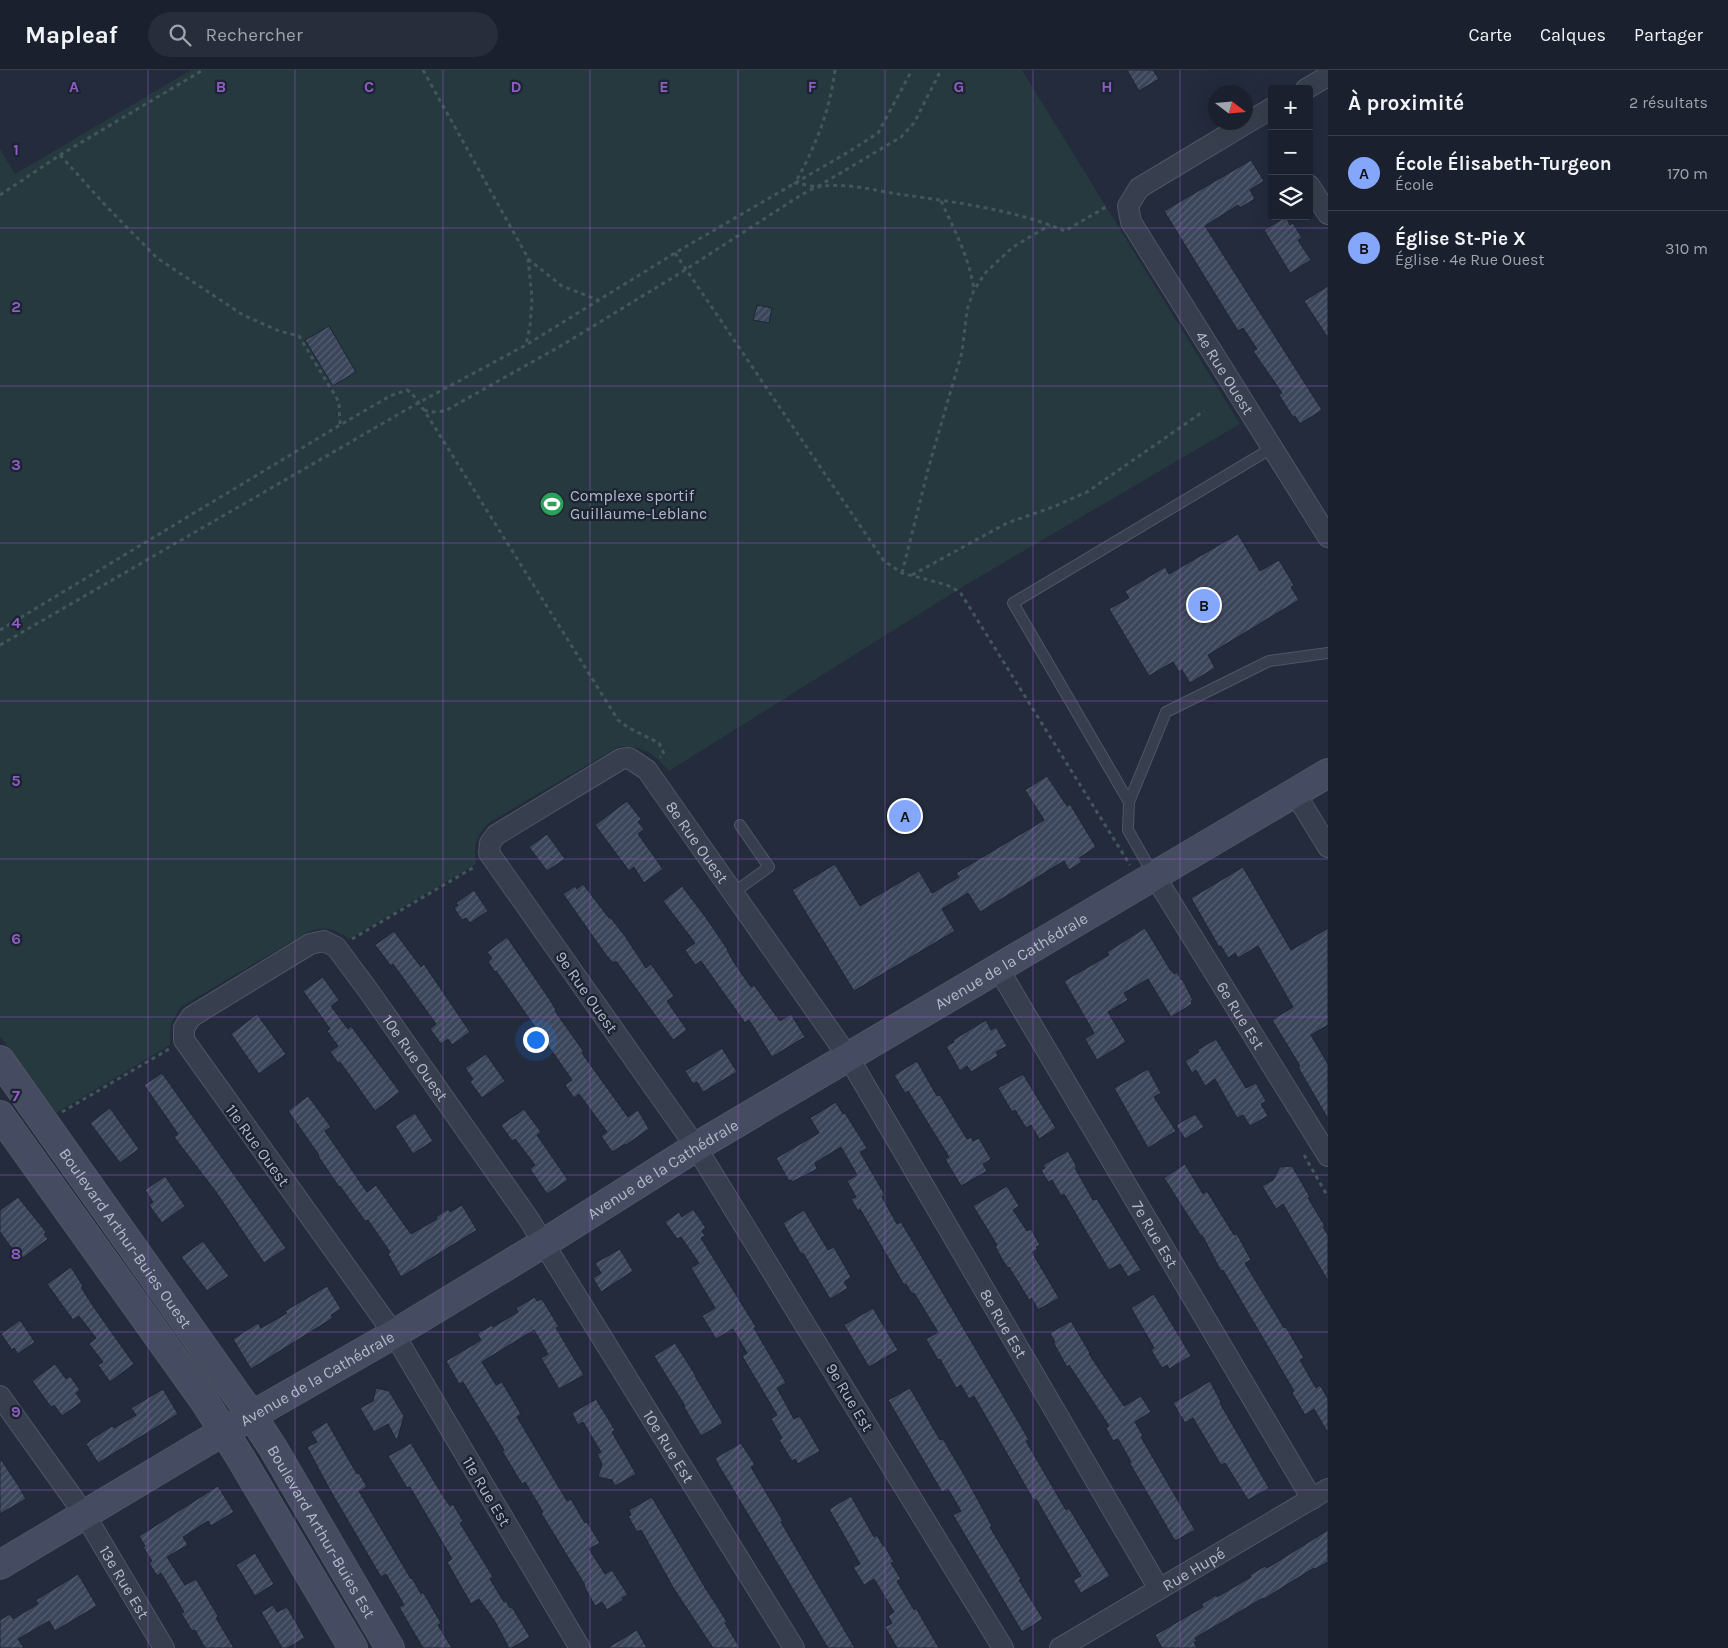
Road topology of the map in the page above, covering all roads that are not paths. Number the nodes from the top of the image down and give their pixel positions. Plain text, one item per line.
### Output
1 (1328, 76) edge
2 (1313, 85) edge
3 (1268, 117) edge
4 (1313, 191) edge
5 (1328, 214) edge
6 (1272, 448) junction
7 (1328, 537) edge
8 (1328, 653) edge
9 (1328, 773) edge
10 (1295, 794) junction
11 (1129, 802) junction
12 (740, 825) dead end
13 (1328, 847) edge
14 (489, 854) joint
15 (1154, 875) junction
16 (732, 893) junction
17 (998, 968) junction
18 (184, 1040) joint
19 (849, 1058) junction
20 (0, 1060) edge
21 (0, 1115) edge
22 (696, 1146) junction
23 (1328, 1156) edge
24 (544, 1243) junction
25 (394, 1334) junction
26 (0, 1396) edge
27 (252, 1416) junction
28 (224, 1431) junction
29 (1320, 1494) edge
30 (85, 1516) junction
31 (0, 1565) edge
32 (1159, 1589) junction
33 (164, 1648) edge
34 (353, 1648) edge
35 (390, 1648) edge
36 (580, 1648) edge
37 (794, 1648) edge
38 (1003, 1648) edge
39 (1060, 1648) edge

1 - 2 street
3 - 6 street, 4e Rue Ouest
4 - 5 street
6 - 7 street, 4e Rue Ouest
6 - 11 lane
8 - 11 lane
9 - 10 street, Avenue de la Cathédrale
10 - 13 street
10 - 15 street, Avenue de la Cathédrale
11 - 15 lane
12 - 16 lane
14 - 16 street, 8e Rue Ouest
14 - 22 street, 9e Rue Ouest
15 - 17 street, Avenue de la Cathédrale
15 - 23 street, 6e Rue Est
16 - 19 street, 8e Rue Ouest
17 - 19 street, Avenue de la Cathédrale
17 - 29 street, 7e Rue Est
18 - 24 street, 10e Rue Ouest
18 - 25 street, 11e Rue Ouest
19 - 22 street, Avenue de la Cathédrale
19 - 32 street, 8e Rue Est
20 - 27 street, Boulevard Arthur-Buies Ouest
21 - 28 street, Boulevard Arthur-Buies Ouest
22 - 24 street, Avenue de la Cathédrale
22 - 38 street, 9e Rue Est
24 - 25 street, Avenue de la Cathédrale
24 - 37 street, 10e Rue Est
25 - 27 street, Avenue de la Cathédrale
25 - 36 street, 11e Rue Est
26 - 30 street, 13e Rue Est
27 - 28 street, Avenue de la Cathédrale
27 - 35 street, Boulevard Arthur-Buies Est
28 - 30 street, Avenue de la Cathédrale
28 - 34 street, Boulevard Arthur-Buies Est
29 - 32 street, Rue Hupé
30 - 31 street, Avenue de la Cathédrale
30 - 33 street, 13e Rue Est
32 - 39 street, Rue Hupé

